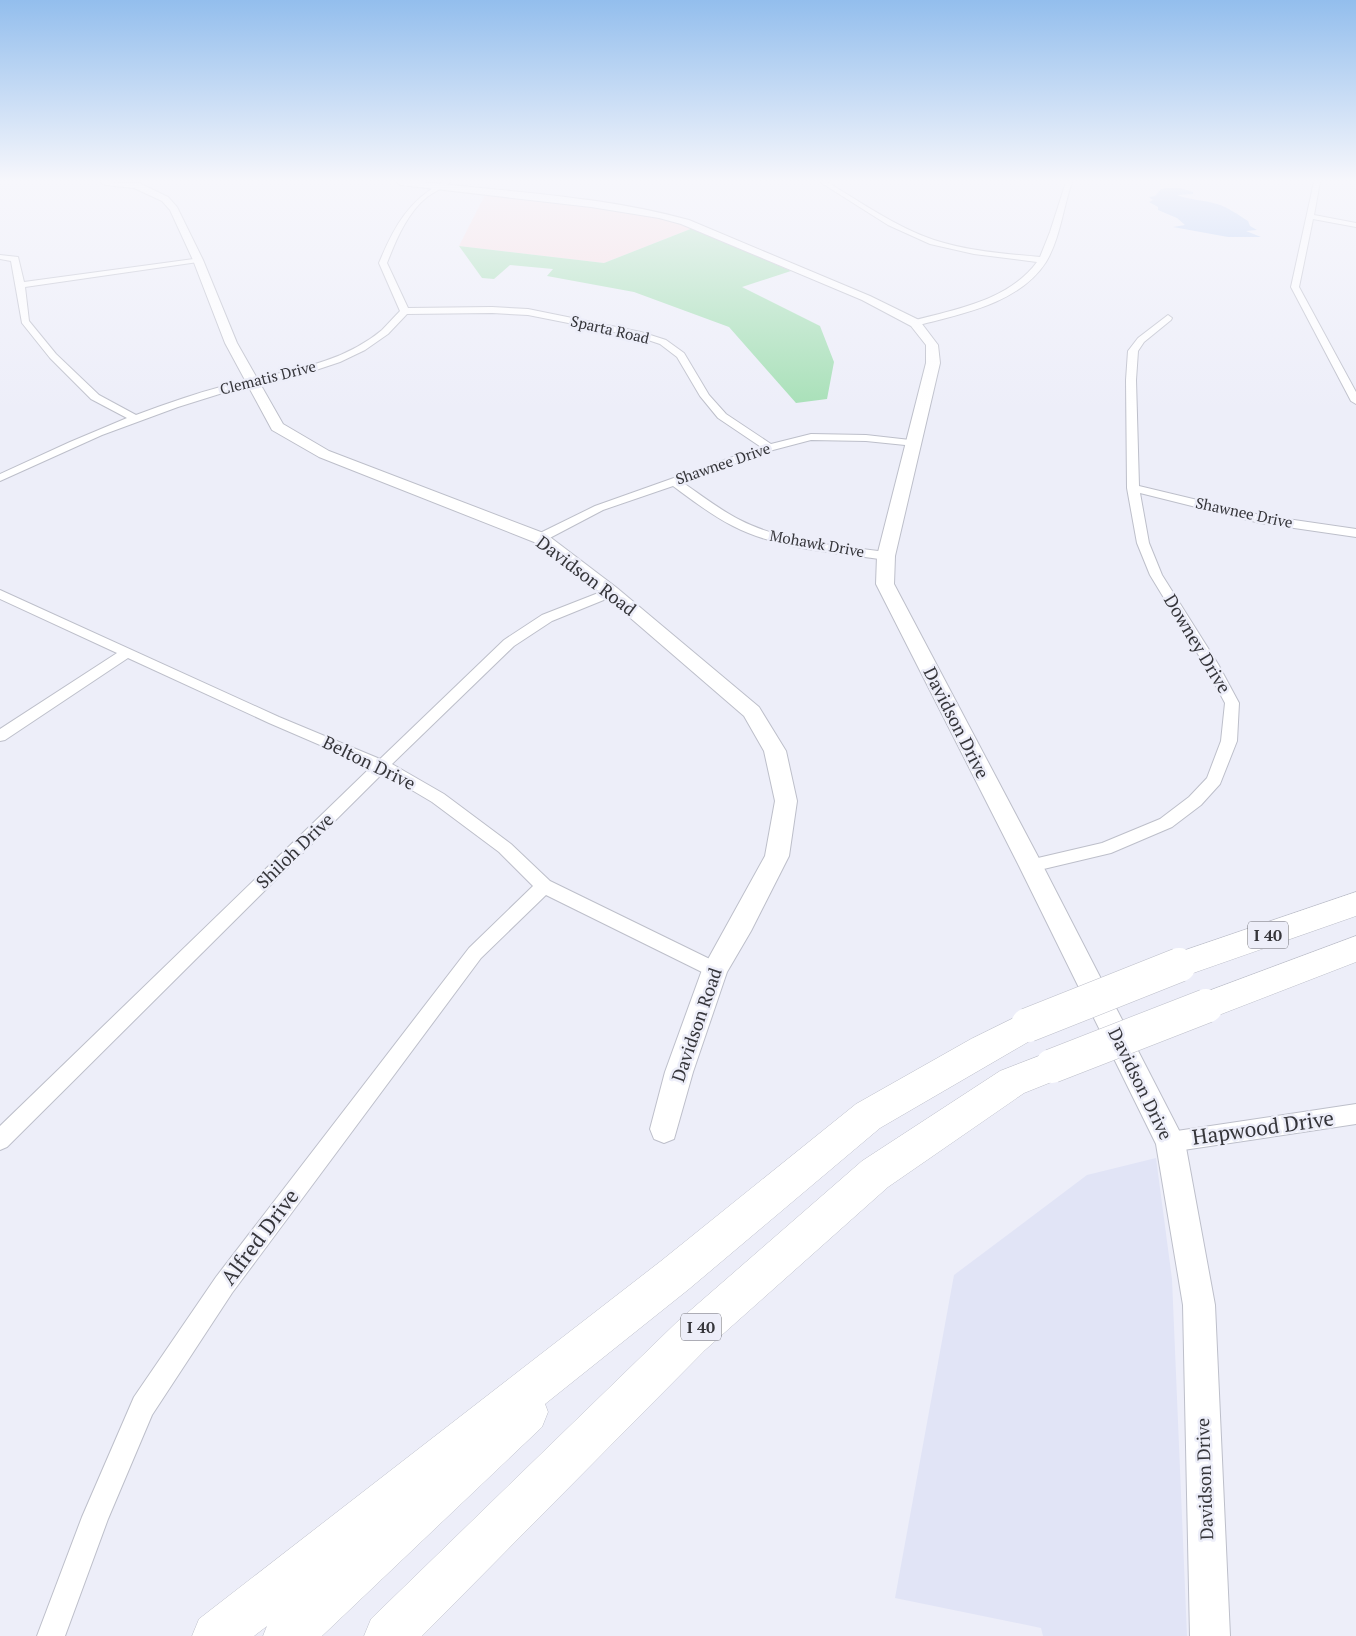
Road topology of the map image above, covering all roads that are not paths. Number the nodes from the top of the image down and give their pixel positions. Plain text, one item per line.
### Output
1 (10, 258) edge
2 (385, 258) edge
3 (771, 258) edge
4 (1031, 258) edge
5 (1301, 258) edge
6 (198, 260) joint
7 (1043, 260) joint
8 (21, 285) junction
9 (405, 311) junction
10 (1168, 318) dead end
11 (915, 323) junction
12 (253, 383) junction
13 (1356, 402) edge
14 (134, 418) junction
15 (916, 443) junction
16 (769, 448) junction
17 (0, 478) edge
18 (673, 481) junction
19 (1133, 488) junction
20 (1356, 532) edge
21 (540, 538) junction
22 (886, 556) junction
23 (611, 592) junction
24 (0, 594) edge
25 (126, 653) junction
26 (0, 736) edge
27 (383, 766) junction
28 (1031, 866) junction
29 (544, 886) junction
30 (1356, 904) edge
31 (1356, 949) edge
32 (715, 970) junction
33 (1356, 1114) edge
34 (664, 1129) dead end
35 (0, 1140) edge
36 (1170, 1142) junction
37 (675, 1275) junction
38 (51, 1636) edge
39 (216, 1636) edge
40 (287, 1636) edge
41 (388, 1636) edge
42 (1210, 1636) edge

1 - 8 street
2 - 9 street
3 - 11 street, Davidson Drive
4 - 7 street
5 - 13 street
6 - 8 street
6 - 12 street, Davidson Road
7 - 11 street
8 - 14 street
9 - 12 street, Clematis Drive
9 - 16 street, Sparta Road
10 - 19 street, Downey Drive
11 - 15 street, Davidson Drive
12 - 14 street, Clematis Drive
12 - 21 street, Davidson Road
14 - 17 street, Clematis Drive
15 - 16 street, Shawnee Drive
15 - 22 street, Davidson Drive
16 - 18 street, Shawnee Drive
18 - 21 street, Shawnee Drive
18 - 22 street, Mohawk Drive
19 - 20 street, Shawnee Drive
19 - 28 street, Downey Drive
21 - 23 street, Davidson Road
22 - 28 street, Davidson Drive
23 - 27 street, Shiloh Drive
23 - 32 street, Davidson Road
24 - 25 street, Belton Drive
25 - 26 street
25 - 27 street, Belton Drive
27 - 29 street, Belton Drive
27 - 35 street, Shiloh Drive
28 - 36 street, Davidson Drive
29 - 32 street, Belton Drive
29 - 38 street, Alfred Drive
30 - 37 highway, I 40, bridge
31 - 41 highway, I 40, bridge
32 - 34 street, Davidson Road
33 - 36 street, Hapwood Drive
36 - 42 street, Davidson Drive
37 - 39 highway
37 - 40 highway, I 40

